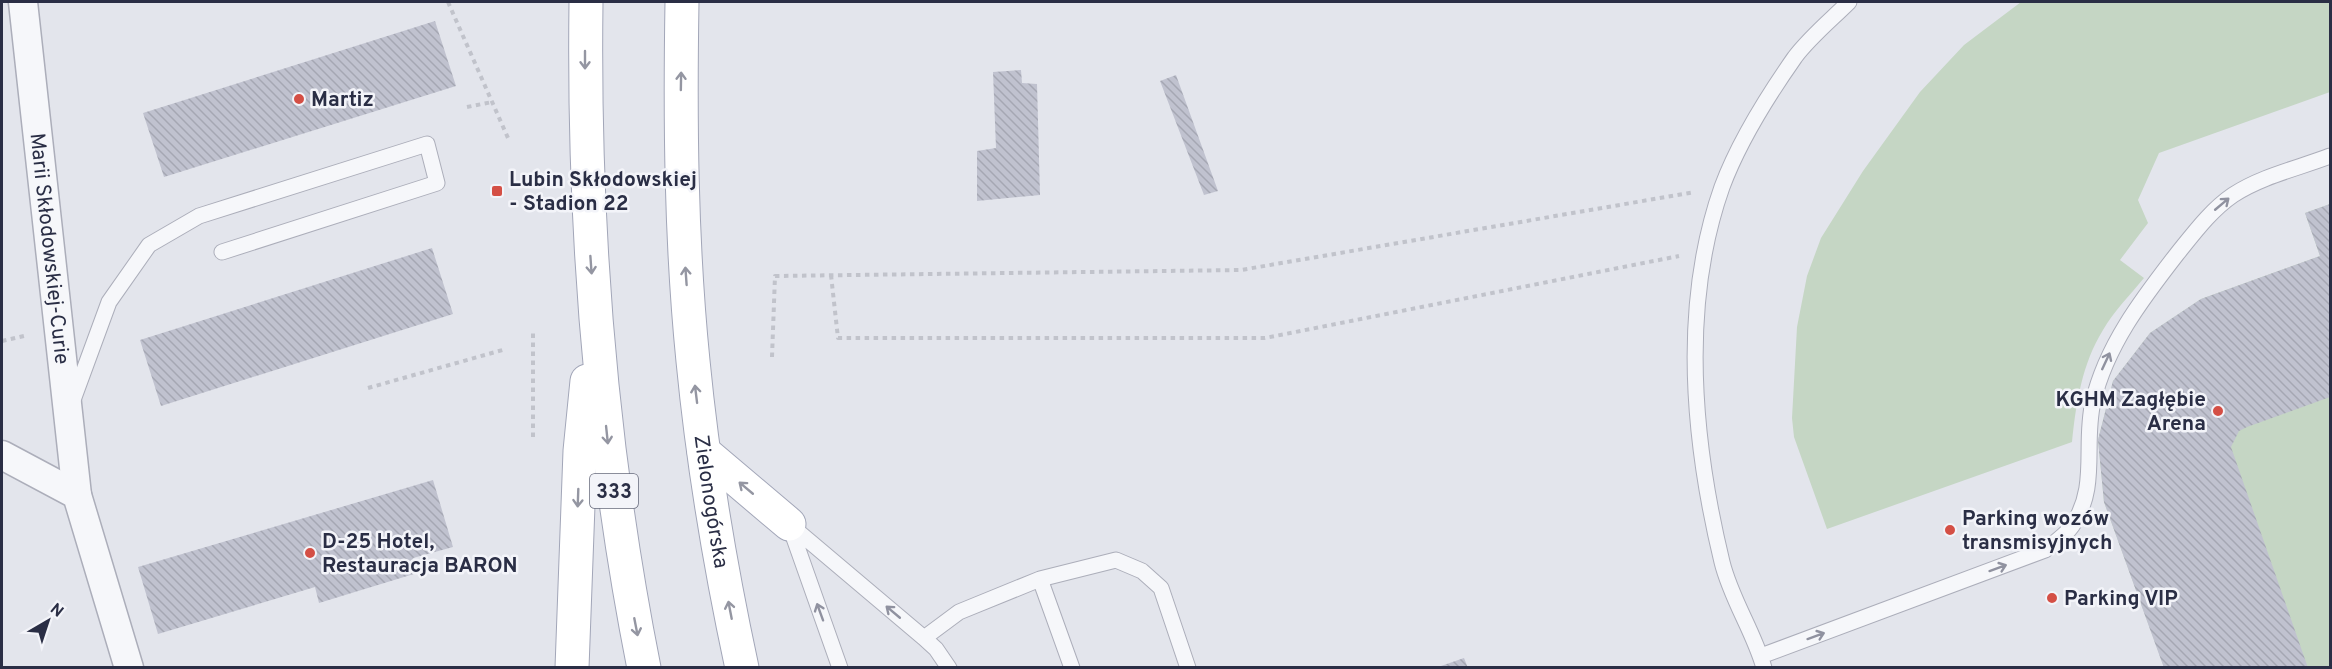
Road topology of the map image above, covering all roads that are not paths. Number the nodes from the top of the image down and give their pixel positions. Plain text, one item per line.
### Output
1 (24, 2) edge
2 (586, 2) edge
3 (682, 2) edge
4 (1849, 2) edge
5 (2331, 156) edge
6 (222, 252) dead end
7 (594, 314) junction
8 (69, 411) junction
9 (704, 452) junction
10 (2, 455) edge
11 (77, 495) junction
12 (789, 524) junction
13 (1040, 579) junction
14 (924, 638) junction
15 (1762, 662) edge
16 (129, 668) edge
17 (572, 668) edge
18 (645, 668) edge
19 (742, 668) edge
20 (840, 668) edge
21 (949, 668) edge
22 (1072, 668) edge
23 (1188, 668) edge

1 - 8 street, Marii Skłodowskiej-Curie
2 -> 7 main road, 333
9 -> 3 main road, Zielonogórska
4 - 15 lane
15 -> 5 lane
6 - 8 lane
7 -> 17 main road
7 -> 18 main road, 333
8 - 11 street, Marii Skłodowskiej-Curie
12 -> 9 main road
19 -> 9 main road, Zielonogórska
10 - 11 street
11 - 16 street, Marii Skłodowskiej-Curie
14 -> 12 lane
20 -> 12 lane
13 - 14 lane
13 - 22 lane
13 - 23 lane
14 - 21 lane

